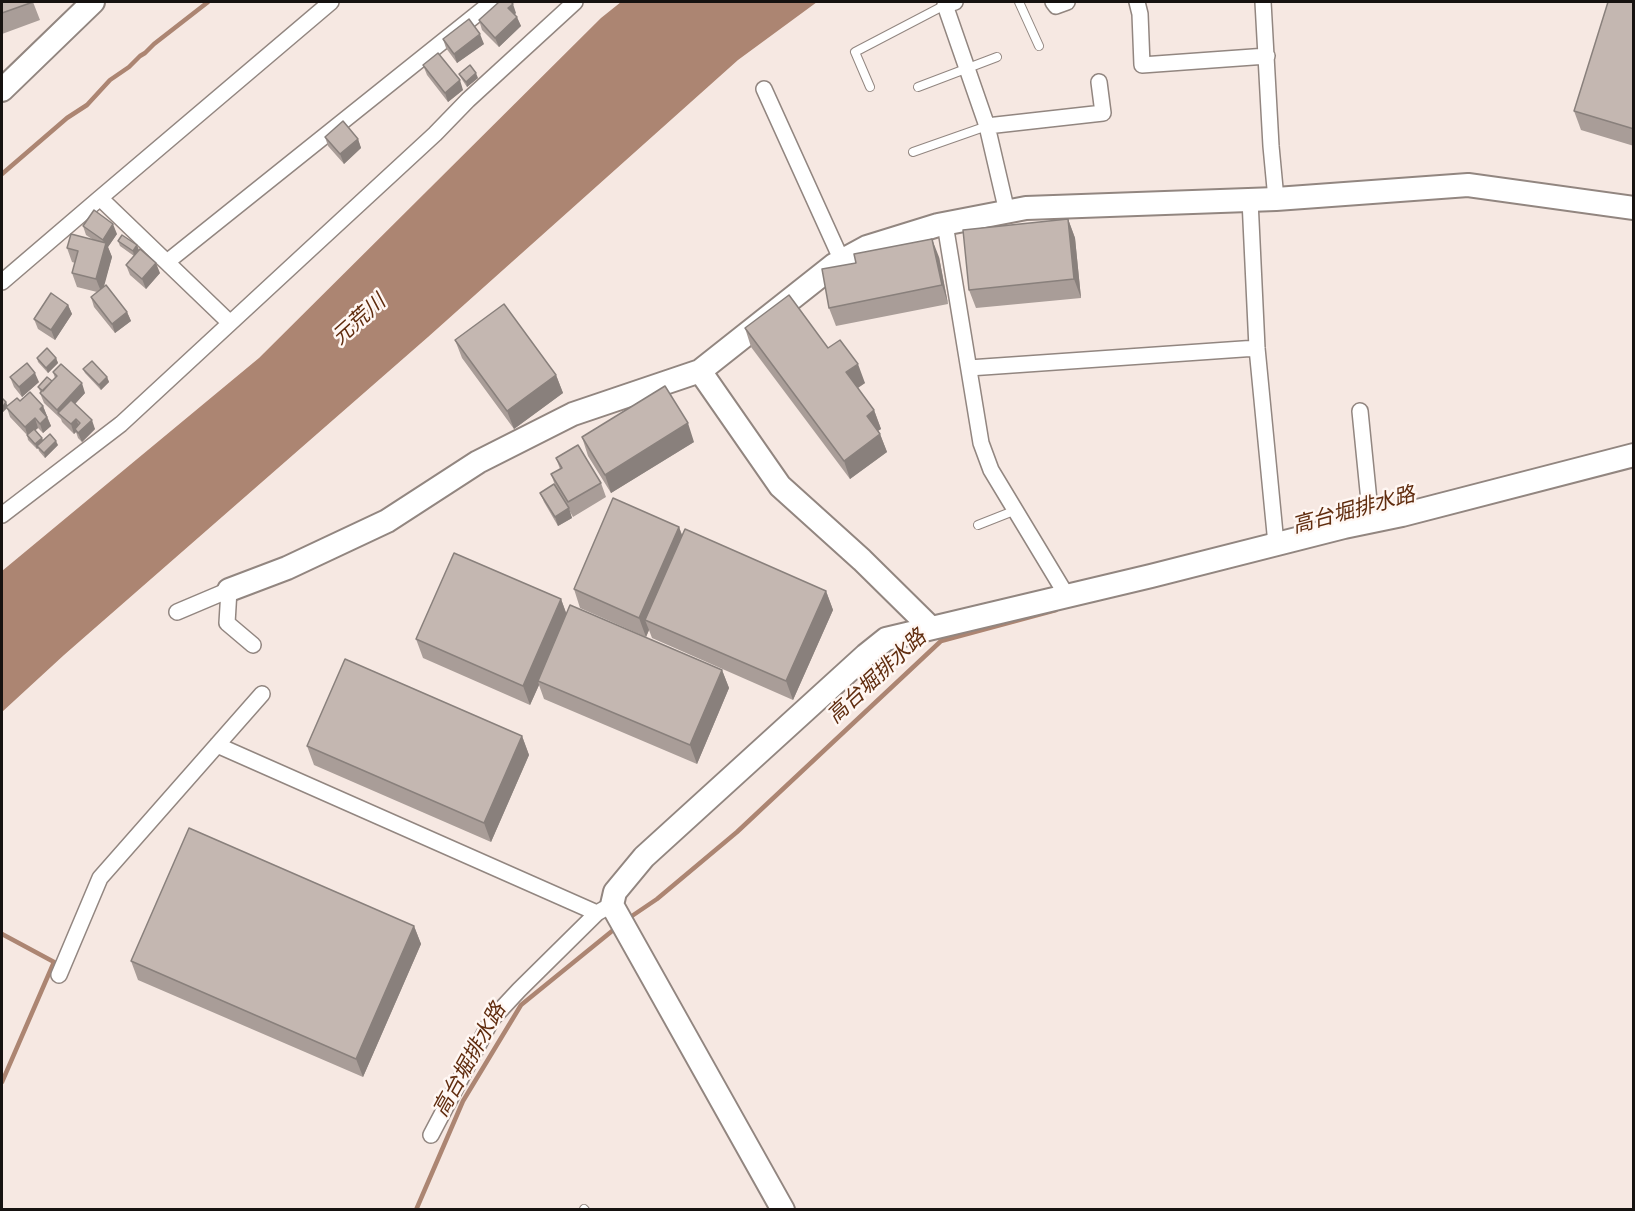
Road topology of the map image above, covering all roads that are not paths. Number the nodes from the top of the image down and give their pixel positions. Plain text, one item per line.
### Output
1 (93, 2) edge
2 (331, 2) edge
3 (492, 2) edge
4 (575, 2) edge
5 (1019, 2) edge
6 (1053, 2) edge
7 (1067, 2) edge
8 (1137, 2) edge
9 (1263, 2) edge
10 (948, 3) edge
11 (1039, 46) dead end
12 (1267, 56) junction
13 (997, 57) dead end
14 (967, 68) junction
15 (1099, 82) dead end
16 (870, 87) dead end
17 (918, 87) dead end
18 (764, 89) dead end
19 (2, 90) edge
20 (987, 126) junction
21 (913, 152) dead end
22 (100, 198) junction
23 (1250, 200) junction
24 (1276, 200) junction
25 (1634, 208) edge
26 (1007, 212) junction
27 (945, 224) junction
28 (842, 261) junction
29 (167, 262) junction
30 (2, 282) edge
31 (230, 323) junction
32 (1257, 348) junction
33 (969, 368) junction
34 (700, 371) junction
35 (1360, 411) dead end
36 (1634, 455) edge
37 (1016, 510) junction
38 (2, 515) edge
39 (1371, 521) junction
40 (978, 525) dead end
41 (1276, 544) junction
42 (230, 590) junction
43 (1067, 596) junction
44 (177, 612) dead end
45 (931, 628) junction
46 (253, 645) dead end
47 (262, 694) dead end
48 (217, 745) junction
49 (605, 909) junction
50 (59, 975) dead end
51 (431, 1135) dead end
52 (783, 1209) edge

1 - 19 street
2 - 22 street
3 - 29 street
4 - 31 street
5 - 11 lane
6 - 7 street
8 - 12 street
9 - 12 street
10 - 14 street
10 - 16 lane
12 - 24 street
13 - 14 lane
14 - 17 lane
14 - 20 street
15 - 20 street
18 - 28 street
20 - 21 lane
20 - 26 street
22 - 29 street
22 - 30 street
23 - 24 street
23 - 26 street
23 - 32 street
24 - 25 street
26 - 27 street
27 - 28 street
27 - 33 street
28 - 34 street
29 - 31 street
31 - 38 street
32 - 33 street
32 - 41 street
33 - 37 street
34 - 42 street
34 - 45 street
35 - 39 street
36 - 39 street
37 - 40 lane
37 - 43 street
39 - 41 street
41 - 43 street
42 - 44 street
42 - 46 street
43 - 45 street
45 - 49 street
47 - 48 street
48 - 49 street
48 - 50 street
49 - 51 street
49 - 52 street

